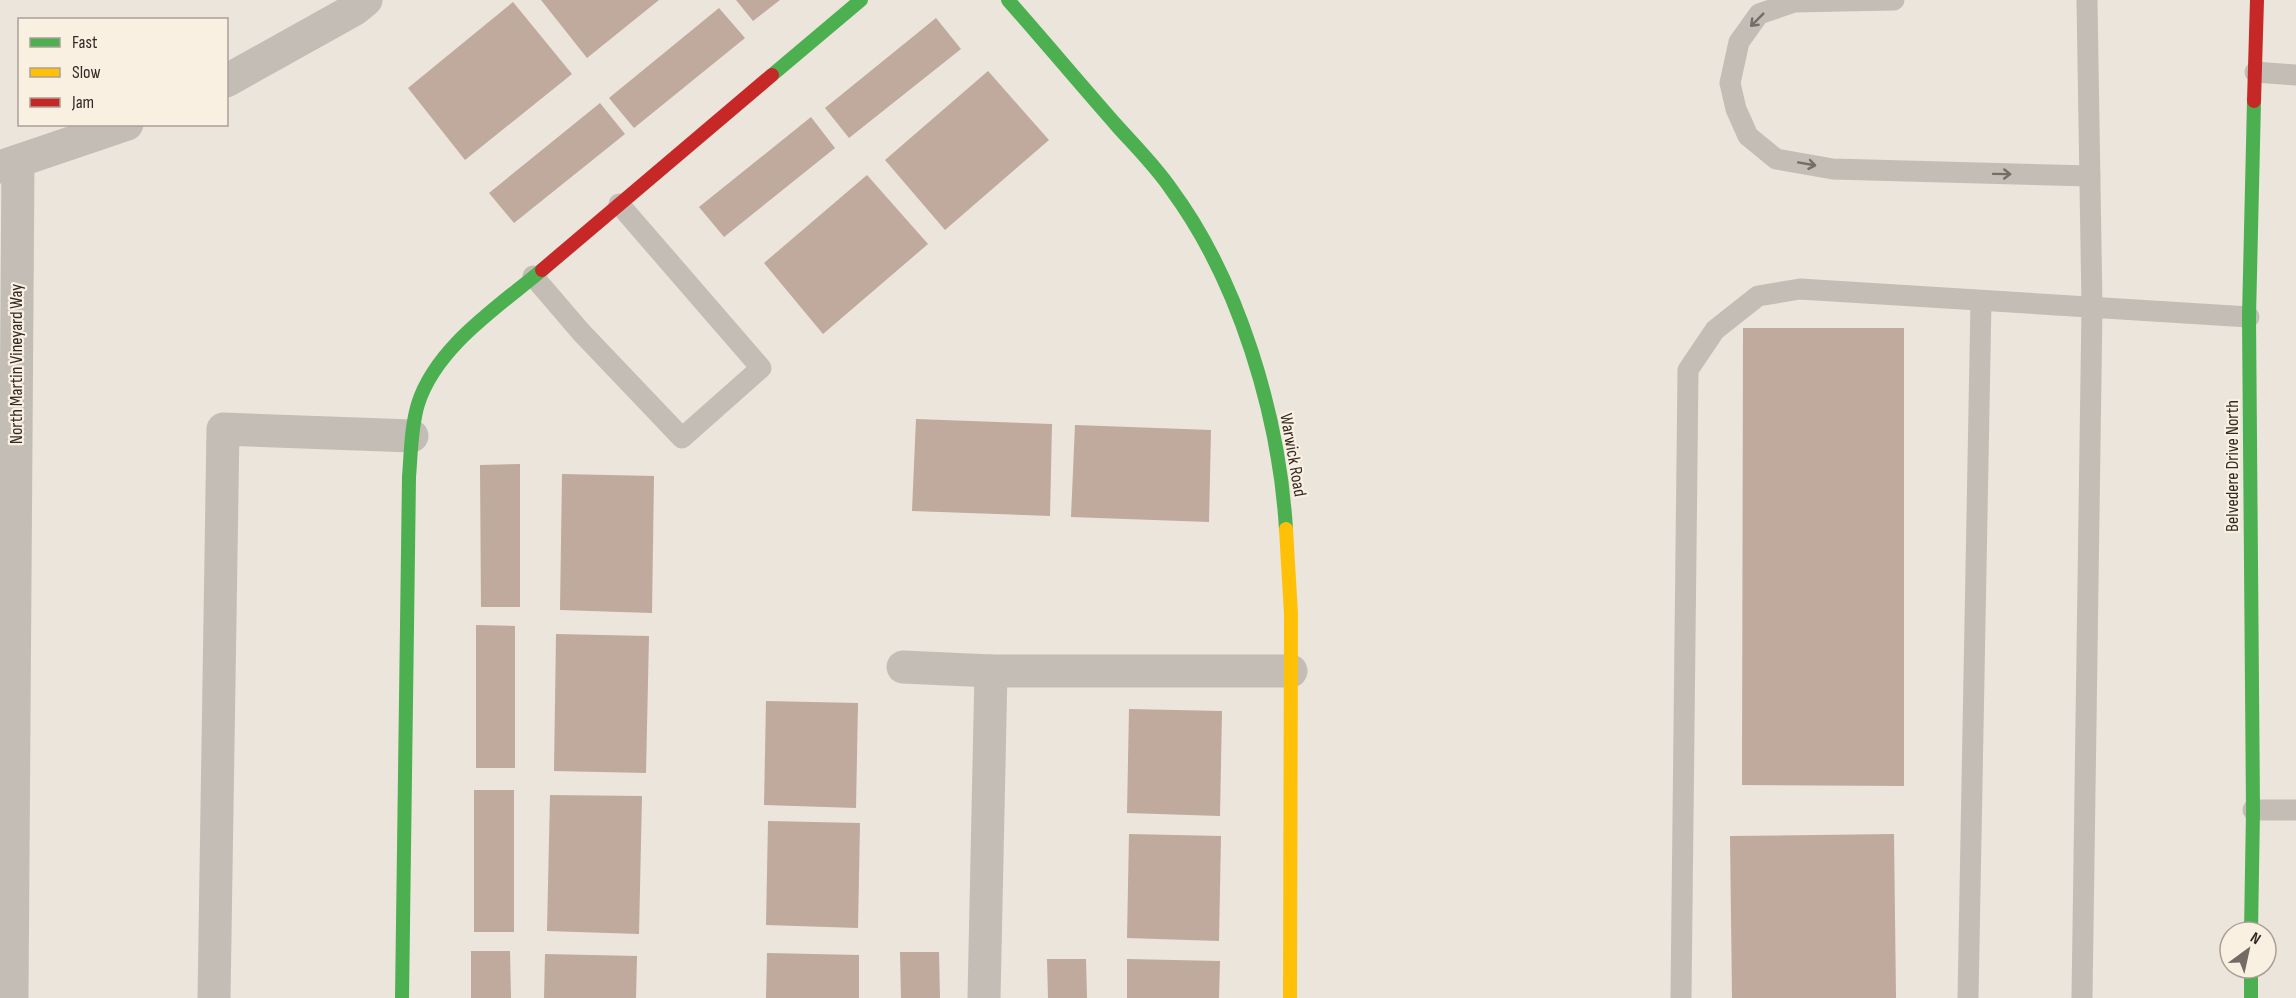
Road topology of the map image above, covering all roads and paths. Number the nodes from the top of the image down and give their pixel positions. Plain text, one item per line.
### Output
1 (366, 0) edge
2 (861, 0) edge
3 (1008, 0) edge
4 (1894, 0) edge
5 (2087, 0) edge
6 (2257, 0) edge
7 (2255, 72) junction
8 (2296, 75) edge
9 (228, 80) edge
10 (121, 126) edge
11 (9, 164) edge
12 (2090, 176) junction
13 (619, 204) junction
14 (533, 276) junction
15 (1981, 301) junction
16 (2092, 307) junction
17 (2249, 317) junction
18 (412, 436) junction
19 (8, 438) edge
20 (903, 667) dead end
21 (990, 671) junction
22 (1291, 671) junction
23 (2253, 810) junction
24 (2296, 810) edge
25 (7, 871) edge
26 (2251, 920) edge
27 (2251, 980) edge
28 (12, 998) edge
29 (214, 998) edge
30 (402, 998) edge
31 (984, 998) edge
32 (1290, 998) edge
33 (1681, 998) edge
34 (1968, 998) edge
35 (2082, 998) edge
36 (2250, 998) edge

1 - 9 street
2 - 13 street
3 - 22 street, Warwick Road
4 -> 12 lane
5 - 12 lane
6 - 7 street, Belvedere Drive North
7 - 8 lane
7 - 17 street, Belvedere Drive North
10 - 11 street
11 - 19 street, North Martin Vineyard Way
12 - 16 lane
13 - 14 street
13 - 14 lane
14 - 18 street
15 - 16 lane
15 - 33 lane
15 - 34 lane
16 - 17 lane
16 - 35 lane
17 - 23 street, Belvedere Drive North
18 - 29 street
18 - 30 street
19 - 25 street, North Martin Vineyard Way
20 - 21 street
21 - 22 street
21 - 31 street
22 - 32 street, Warwick Road
23 - 24 lane
23 - 26 street, Belvedere Drive North
25 - 28 street, North Martin Vineyard Way
27 - 36 street

